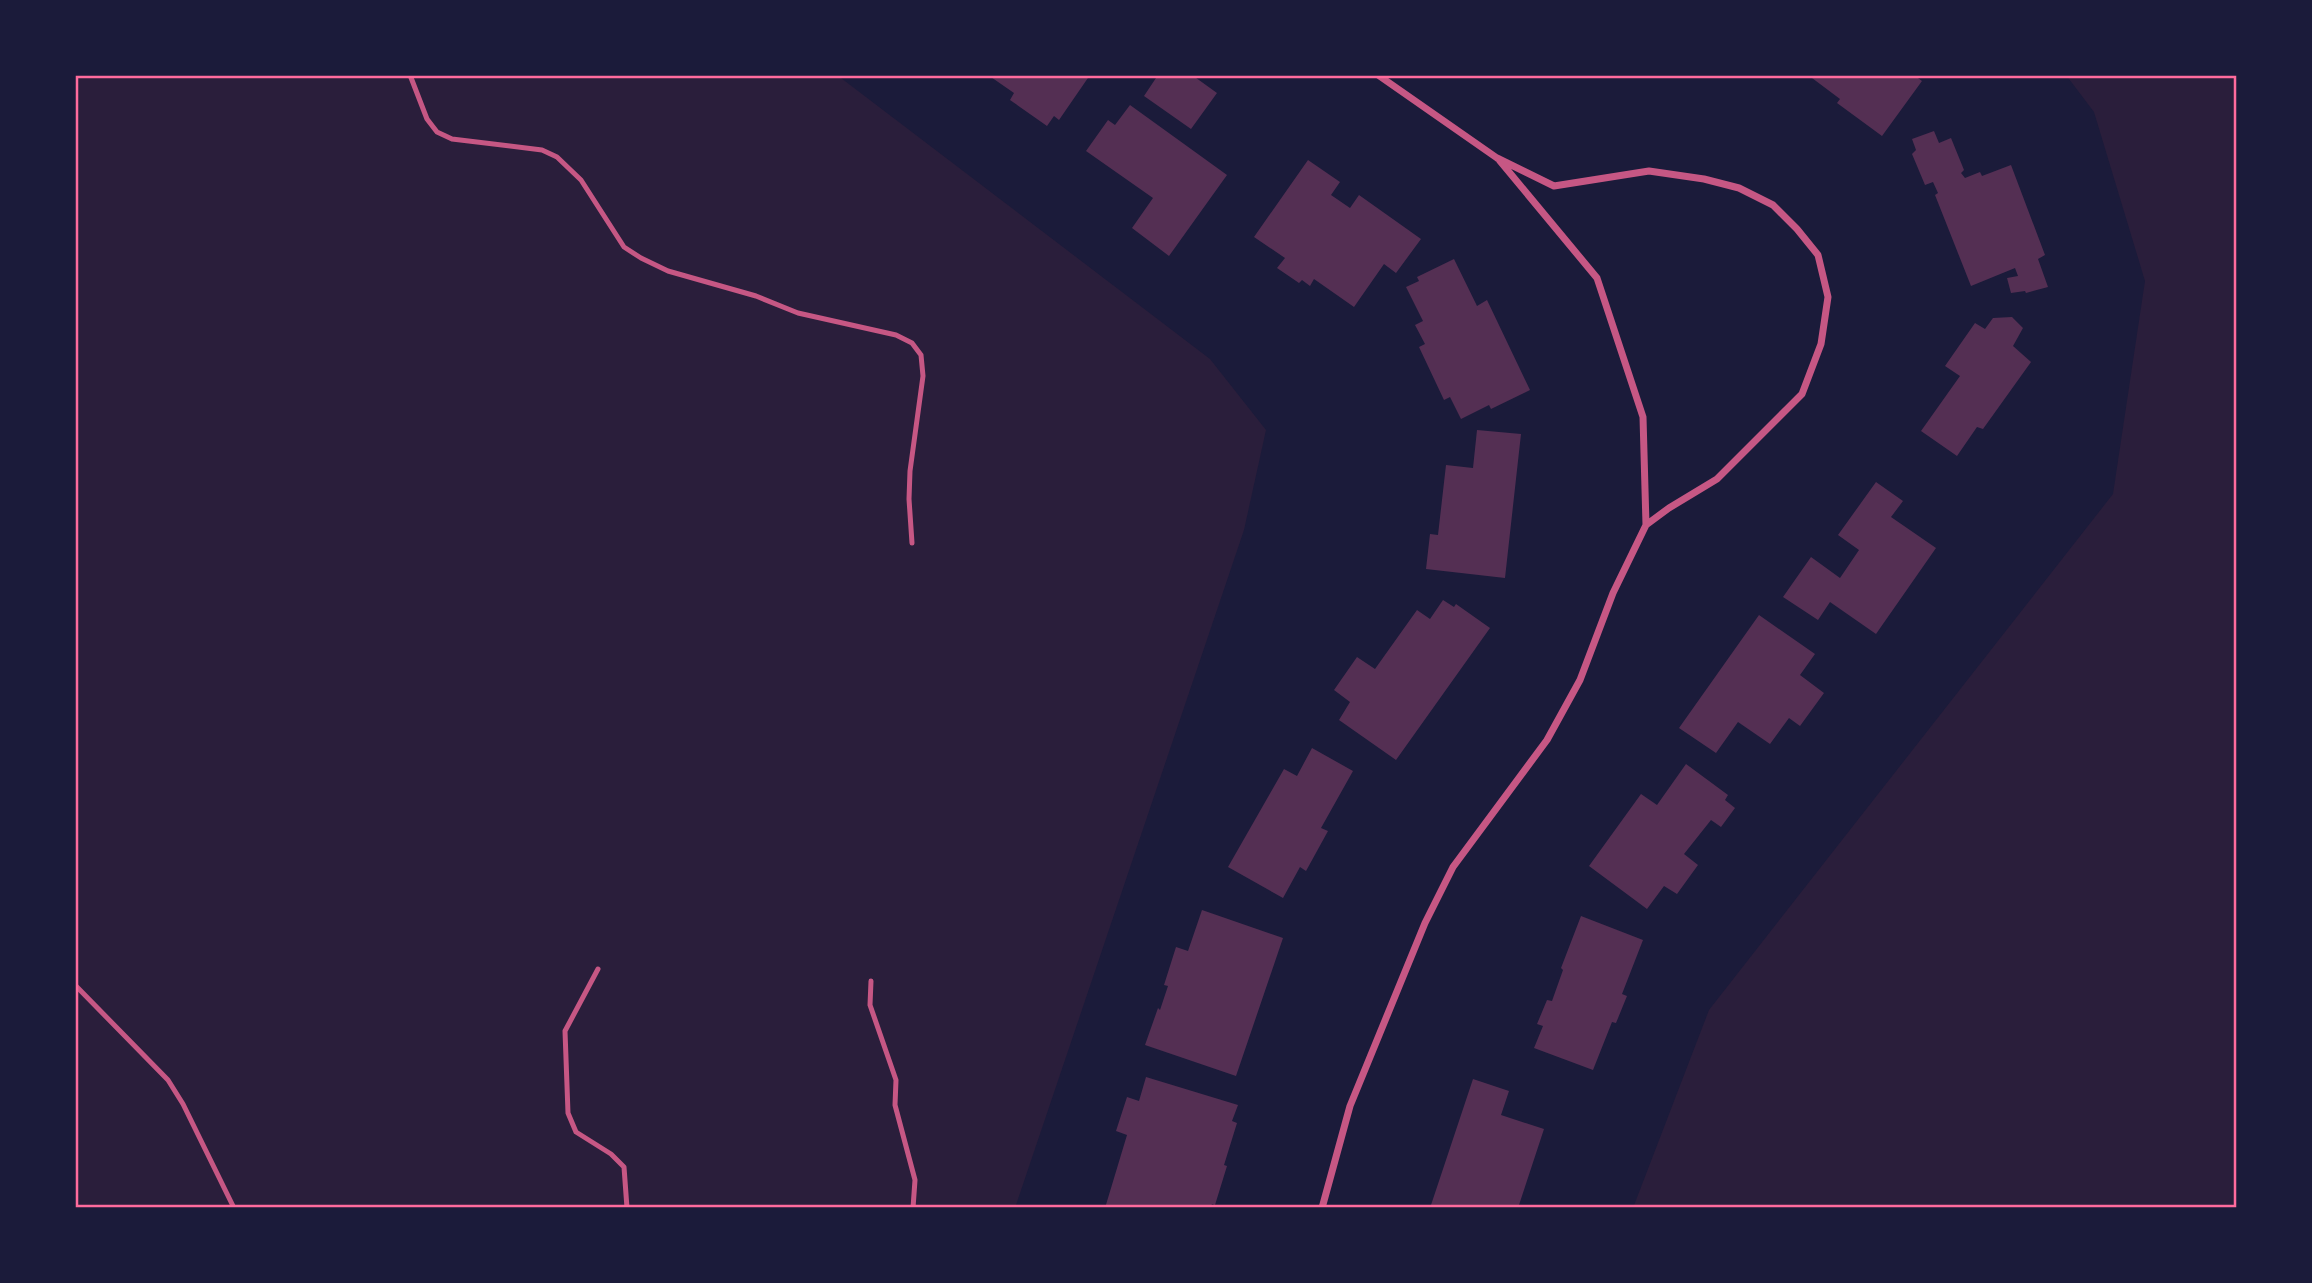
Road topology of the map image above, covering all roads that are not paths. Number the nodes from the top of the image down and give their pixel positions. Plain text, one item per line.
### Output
1 (410, 75) edge
2 (1378, 75) edge
3 (1497, 158) junction
4 (1646, 525) junction
5 (912, 543) dead end
6 (598, 969) dead end
7 (871, 981) dead end
8 (75, 985) edge
9 (234, 1208) edge
10 (627, 1208) edge
11 (913, 1208) edge
12 (1322, 1208) edge

1 - 5 lane
2 - 3 street
3 - 4 street
3 - 4 street
4 - 12 street
6 - 10 lane
7 - 11 lane
8 - 9 lane

